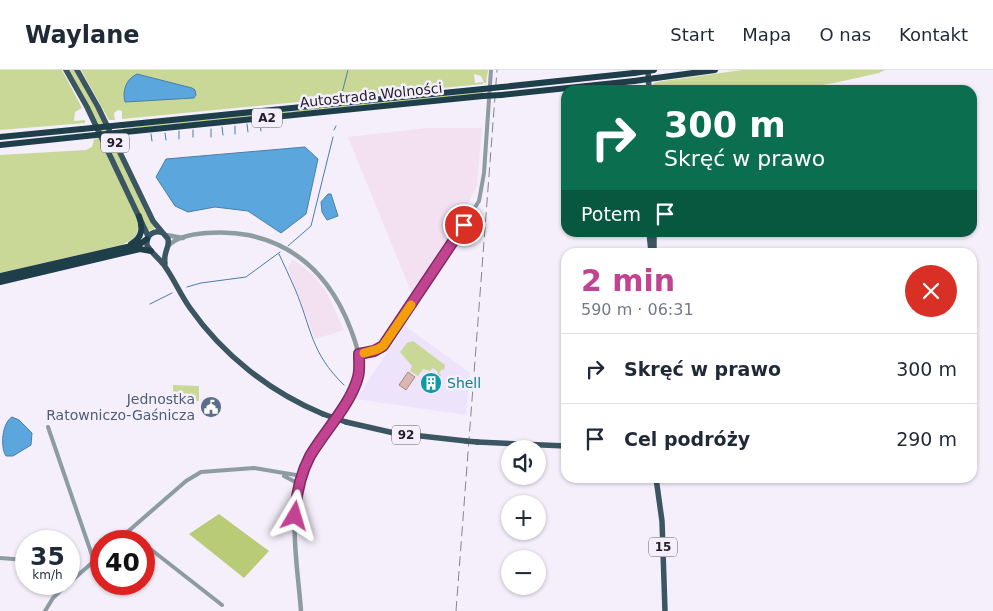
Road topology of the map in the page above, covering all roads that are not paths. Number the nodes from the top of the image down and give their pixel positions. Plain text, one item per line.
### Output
1 (66, 70) edge
2 (77, 70) edge
3 (491, 70) edge
4 (648, 70) edge
5 (654, 70) edge
6 (715, 70) edge
7 (593, 85) edge
8 (648, 85) edge
9 (561, 88) edge
10 (483, 93) junction
11 (0, 136) edge
12 (0, 145) edge
13 (139, 216) junction
14 (165, 234) junction
15 (148, 238) junction
16 (183, 238) junction
17 (125, 246) junction
18 (166, 248) junction
19 (152, 252) junction
20 (165, 266) junction
21 (0, 276) edge
22 (0, 282) edge
23 (359, 354) junction
24 (48, 427) dead end
25 (561, 446) edge
26 (282, 474) junction
27 (302, 476) junction
28 (658, 483) edge
29 (299, 484) junction
30 (129, 530) edge
31 (90, 549) edge
32 (155, 553) edge
33 (0, 558) edge
34 (15, 559) edge
35 (90, 564) edge
36 (80, 573) edge
37 (56, 595) edge
38 (222, 605) dead end
39 (45, 611) edge
40 (301, 611) edge
41 (665, 611) edge

1 - 13 main road, 92
2 - 14 main road, 92
3 - 23 street
4 - 8 main road
5 - 10 highway, Autostrada Wolności / A2, bridge
6 - 7 highway, Autostrada Wolności / A2, bridge
9 - 10 highway, Autostrada Wolności / A2, bridge
10 - 11 highway, Autostrada Wolności / A2, bridge
10 - 12 highway, Autostrada Wolności / A2, bridge
13 - 15 main road, 92
13 - 17 highway
14 - 15 main road
14 - 16 street
14 - 18 main road, 92
15 - 17 highway
15 - 19 main road, 92
16 - 18 street
16 - 23 street
17 - 21 highway
18 - 19 main road
18 - 20 main road, 92
19 - 20 main road, 92
19 - 22 highway
20 - 25 main road, 92, bridge
23 - 27 street
24 - 31 street
26 - 27 street
26 - 29 street
26 - 30 street
27 - 29 street
28 - 41 main road, 15
29 - 40 street
32 - 38 street
33 - 34 street
35 - 36 street
37 - 39 street

